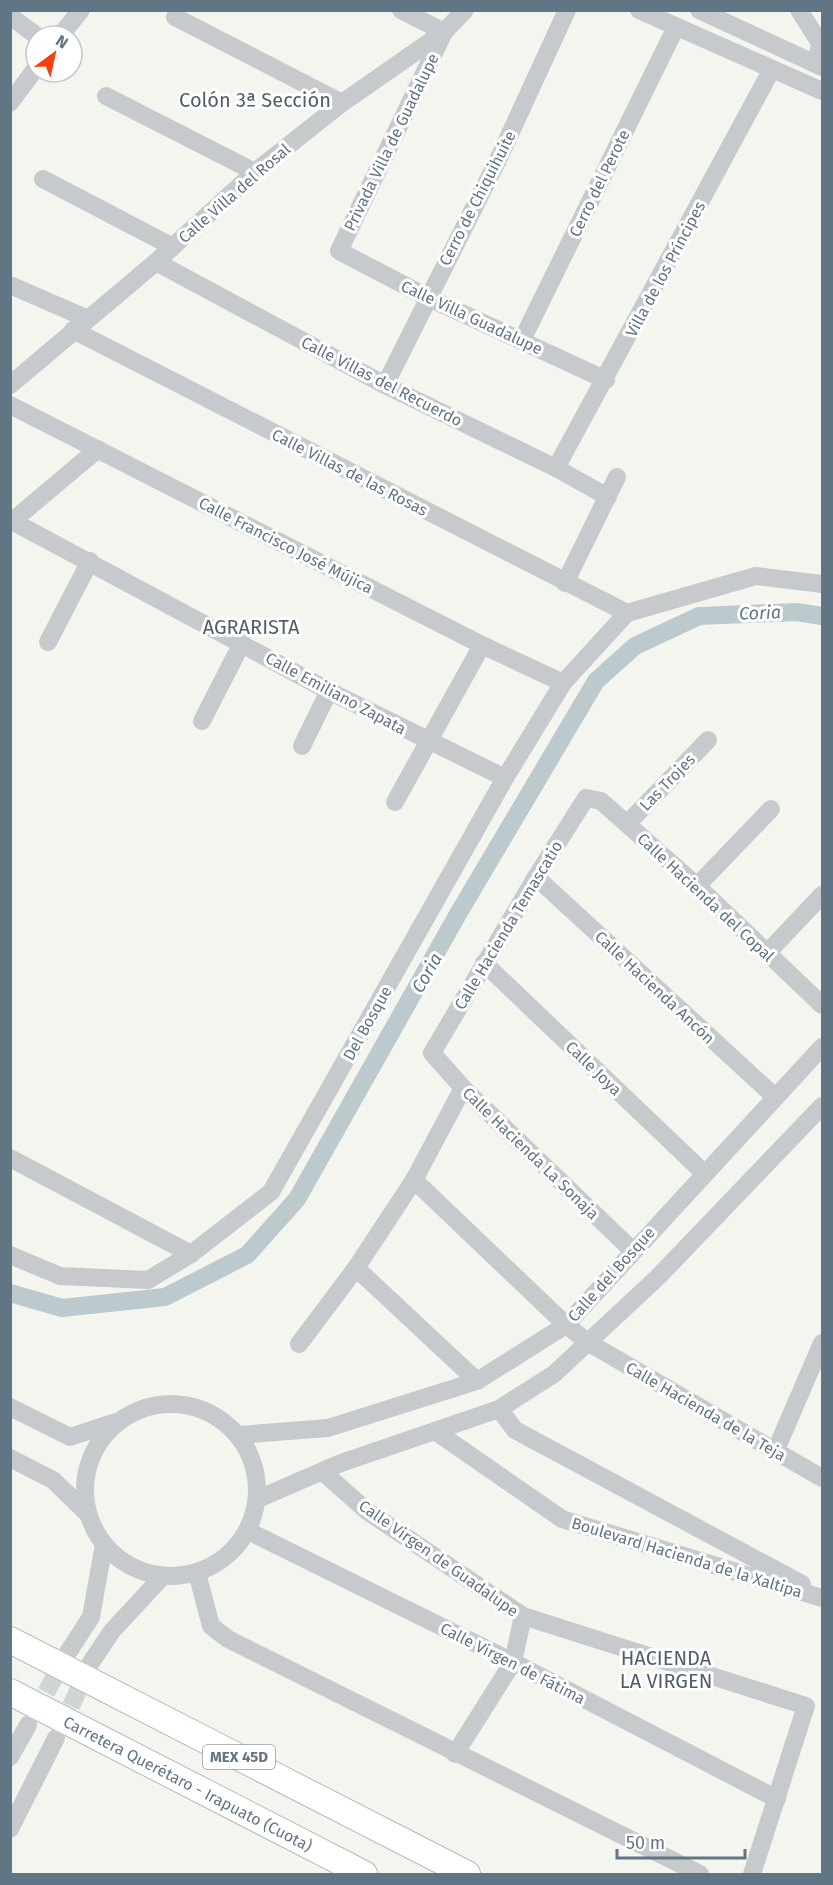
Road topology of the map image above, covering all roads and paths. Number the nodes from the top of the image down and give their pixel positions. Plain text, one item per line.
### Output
1 (81, 10) edge
2 (401, 10) edge
3 (465, 10) edge
4 (567, 10) edge
5 (639, 10) edge
6 (699, 10) edge
7 (799, 10) edge
8 (10, 16) edge
9 (175, 17) dead end
10 (70, 24) edge
11 (24, 26) edge
12 (676, 27) junction
13 (444, 32) junction
14 (820, 65) edge
15 (772, 69) junction
16 (24, 84) edge
17 (822, 90) edge
18 (106, 96) dead end
19 (10, 103) edge
20 (342, 103) junction
21 (255, 172) junction
22 (43, 179) dead end
23 (171, 246) junction
24 (339, 251) joint
25 (156, 262) junction
26 (10, 285) edge
27 (427, 297) junction
28 (88, 319) junction
29 (73, 330) junction
30 (522, 340) junction
31 (606, 380) junction
32 (385, 385) junction
33 (10, 386) edge
34 (10, 405) edge
35 (98, 449) junction
36 (556, 468) junction
37 (617, 477) dead end
38 (608, 497) junction
39 (11, 521) edge
40 (90, 561) junction
41 (565, 583) junction
42 (822, 584) edge
43 (627, 613) junction
44 (48, 642) dead end
45 (242, 644) junction
46 (482, 645) junction
47 (563, 682) junction
48 (329, 691) junction
49 (202, 721) dead end
50 (708, 740) dead end
51 (428, 742) junction
52 (302, 746) dead end
53 (505, 778) junction
54 (586, 798) joint
55 (396, 802) dead end
56 (771, 809) dead end
57 (627, 824) junction
58 (536, 876) junction
59 (697, 886) junction
60 (822, 895) edge
61 (767, 953) junction
62 (484, 963) junction
63 (822, 1005) edge
64 (822, 1047) edge
65 (432, 1053) joint
66 (463, 1088) junction
67 (775, 1097) junction
68 (822, 1106) edge
69 (10, 1158) edge
70 (704, 1173) junction
71 (414, 1180) junction
72 (632, 1250) junction
73 (191, 1254) junction
74 (10, 1255) edge
75 (356, 1268) junction
76 (566, 1325) junction
77 (589, 1343) junction
78 (822, 1343) edge
79 (300, 1344) dead end
80 (477, 1381) junction
81 (10, 1407) edge
82 (499, 1409) junction
83 (116, 1422) junction
84 (435, 1431) junction
85 (239, 1435) junction
86 (775, 1452) junction
87 (10, 1458) edge
88 (323, 1472) junction
89 (822, 1478) edge
90 (258, 1499) junction
91 (88, 1514) junction
92 (248, 1531) junction
93 (104, 1544) junction
94 (196, 1573) junction
95 (163, 1576) junction
96 (822, 1596) edge
97 (522, 1616) junction
98 (10, 1640) edge
99 (67, 1654) tunnel mouth
100 (513, 1662) junction
101 (90, 1664) tunnel mouth
102 (10, 1692) edge
103 (28, 1725) tunnel mouth
104 (56, 1738) tunnel mouth
105 (12, 1752) edge
106 (455, 1754) junction
107 (777, 1799) junction
108 (10, 1829) edge
109 (364, 1875) edge
110 (467, 1875) edge
111 (700, 1875) edge
112 (752, 1875) edge

1 - 10 street
2 - 13 street
3 - 13 street, Calle Villa del Rosal
4 - 27 street, Cerro de Chiquihuite
5 - 12 street
6 - 14 street
7 - 14 street
8 - 11 street
9 - 20 street
12 - 15 street
12 - 30 street, Cerro del Perote
13 - 20 street, Calle Villa del Rosal
13 - 24 street, Privada Villa de Guadalupe
15 - 17 street
15 - 31 street, Villa de los Príncipes
16 - 19 street
18 - 21 street
20 - 21 street, Calle Villa del Rosal
21 - 23 street, Calle Villa del Rosal
22 - 23 street
23 - 25 street, Calle Villa del Rosal
24 - 27 street, Calle Villa Guadalupe
25 - 28 street, Calle Villa del Rosal
25 - 32 street, Calle Villas del Recuerdo
26 - 28 street
27 - 30 street, Calle Villa Guadalupe
27 - 32 street, Cerro de Chiquihuite
28 - 29 street, Calle Villa del Rosal
29 - 33 street, Calle Villa del Rosal
29 - 41 street, Calle Villas de las Rosas
30 - 31 street, Calle Villa Guadalupe
31 - 36 street, Villa de los Príncipes
32 - 36 street, Calle Villas del Recuerdo
34 - 35 street, Calle Francisco José Mújica
35 - 39 street
35 - 46 street, Calle Francisco José Mújica
36 - 38 street, Calle Villas del Recuerdo
37 - 38 street
38 - 41 street
39 - 40 street, Calle Emiliano Zapata
40 - 44 street
40 - 45 street, Calle Emiliano Zapata
41 - 43 street, Calle Villas de las Rosas
42 - 43 street
43 - 47 street, Del Bosque
45 - 48 street, Calle Emiliano Zapata
45 - 49 street
46 - 47 street, Calle Francisco José Mújica
46 - 51 street
47 - 53 street, Del Bosque
48 - 51 street, Calle Emiliano Zapata
48 - 52 street
50 - 57 street, Las Trojes
51 - 53 street, Calle Emiliano Zapata
51 - 55 street
53 - 73 street, Del Bosque
54 - 57 street, Calle Hacienda del Copal
54 - 58 street, Calle Hacienda Temascatio
56 - 59 street
57 - 59 street, Calle Hacienda del Copal
58 - 62 street, Calle Hacienda Temascatio
58 - 67 street, Calle Hacienda Ancón
59 - 61 street, Calle Hacienda del Copal
60 - 61 street
61 - 63 street, Calle Hacienda del Copal
62 - 65 street, Calle Hacienda Temascatio
62 - 70 street, Calle Joya
64 - 67 street, Calle del Bosque
65 - 66 street, Calle Hacienda La Sonaja
66 - 71 street
66 - 72 street, Calle Hacienda La Sonaja
67 - 70 street, Calle del Bosque
68 - 77 street, Calle del Bosque
69 - 73 street
70 - 72 street, Calle del Bosque
71 - 75 street
71 - 76 street, Calle Hacienda de la Teja
72 - 76 street, Calle del Bosque
73 - 74 street, Del Bosque
75 - 79 street
75 - 80 street
76 - 77 street, Calle Hacienda de la Teja
76 - 80 street, Calle del Bosque
77 - 82 street, Calle del Bosque
77 - 86 street, Calle Hacienda de la Teja
78 - 86 street
80 - 85 street, Calle del Bosque
81 - 83 street
82 - 84 street, Calle del Bosque
82 - 96 street, Boulevard Hacienda de la Xaltipa
83 - 85 street
83 - 91 street
84 - 88 street, Calle del Bosque
84 - 96 street, Boulevard Hacienda de la Xaltipa
85 - 90 street
86 - 89 street, Calle Hacienda de la Teja
87 - 91 street
88 - 90 street, Calle del Bosque
88 - 97 street, Calle Virgen de Guadalupe
90 - 92 street
91 - 93 street
92 - 94 street
92 - 100 street, Calle Virgen de Fátima
93 - 95 street
93 - 99 street
94 - 95 street
94 - 106 street
95 - 101 street
97 - 100 street
97 - 107 street, Calle Virgen de Guadalupe
98 - 110 highway, MEX 45D
100 - 106 street
100 - 107 street, Calle Virgen de Fátima
102 - 109 highway, Carretera Querétaro - Irapuato (Cuota) / MEX 45D
103 - 105 street
104 - 108 street
106 - 111 street
107 - 112 street, Calle Virgen de Guadalupe

